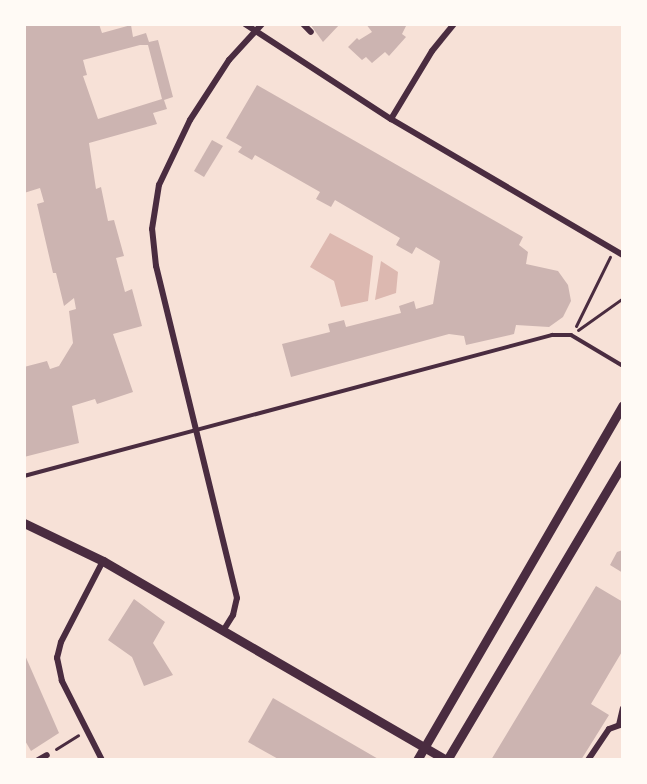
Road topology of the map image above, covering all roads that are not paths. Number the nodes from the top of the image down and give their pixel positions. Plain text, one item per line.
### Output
1 (244, 24) edge
2 (262, 24) edge
3 (303, 24) edge
4 (454, 24) edge
5 (311, 32) dead end
6 (254, 33) junction
7 (392, 119) junction
8 (623, 255) edge
9 (623, 366) edge
10 (623, 405) edge
11 (197, 429) junction
12 (623, 464) edge
13 (24, 476) edge
14 (24, 523) edge
15 (103, 561) junction
16 (223, 631) junction
17 (623, 708) edge
18 (621, 724) edge
19 (424, 748) junction
20 (47, 755) dead end
21 (38, 760) edge
22 (102, 760) edge
23 (417, 760) edge
24 (447, 760) edge
25 (588, 760) edge

1 - 6 street
2 - 6 street
3 - 5 street
4 - 7 street
6 - 7 street
6 - 11 street
7 - 8 street
9 - 11 lane
10 - 19 street
11 - 13 lane
11 - 16 street
12 - 24 street
14 - 15 street
15 - 16 street
15 - 22 street
16 - 19 street
17 - 18 street
18 - 25 street
19 - 23 street
19 - 24 street
20 - 21 street

